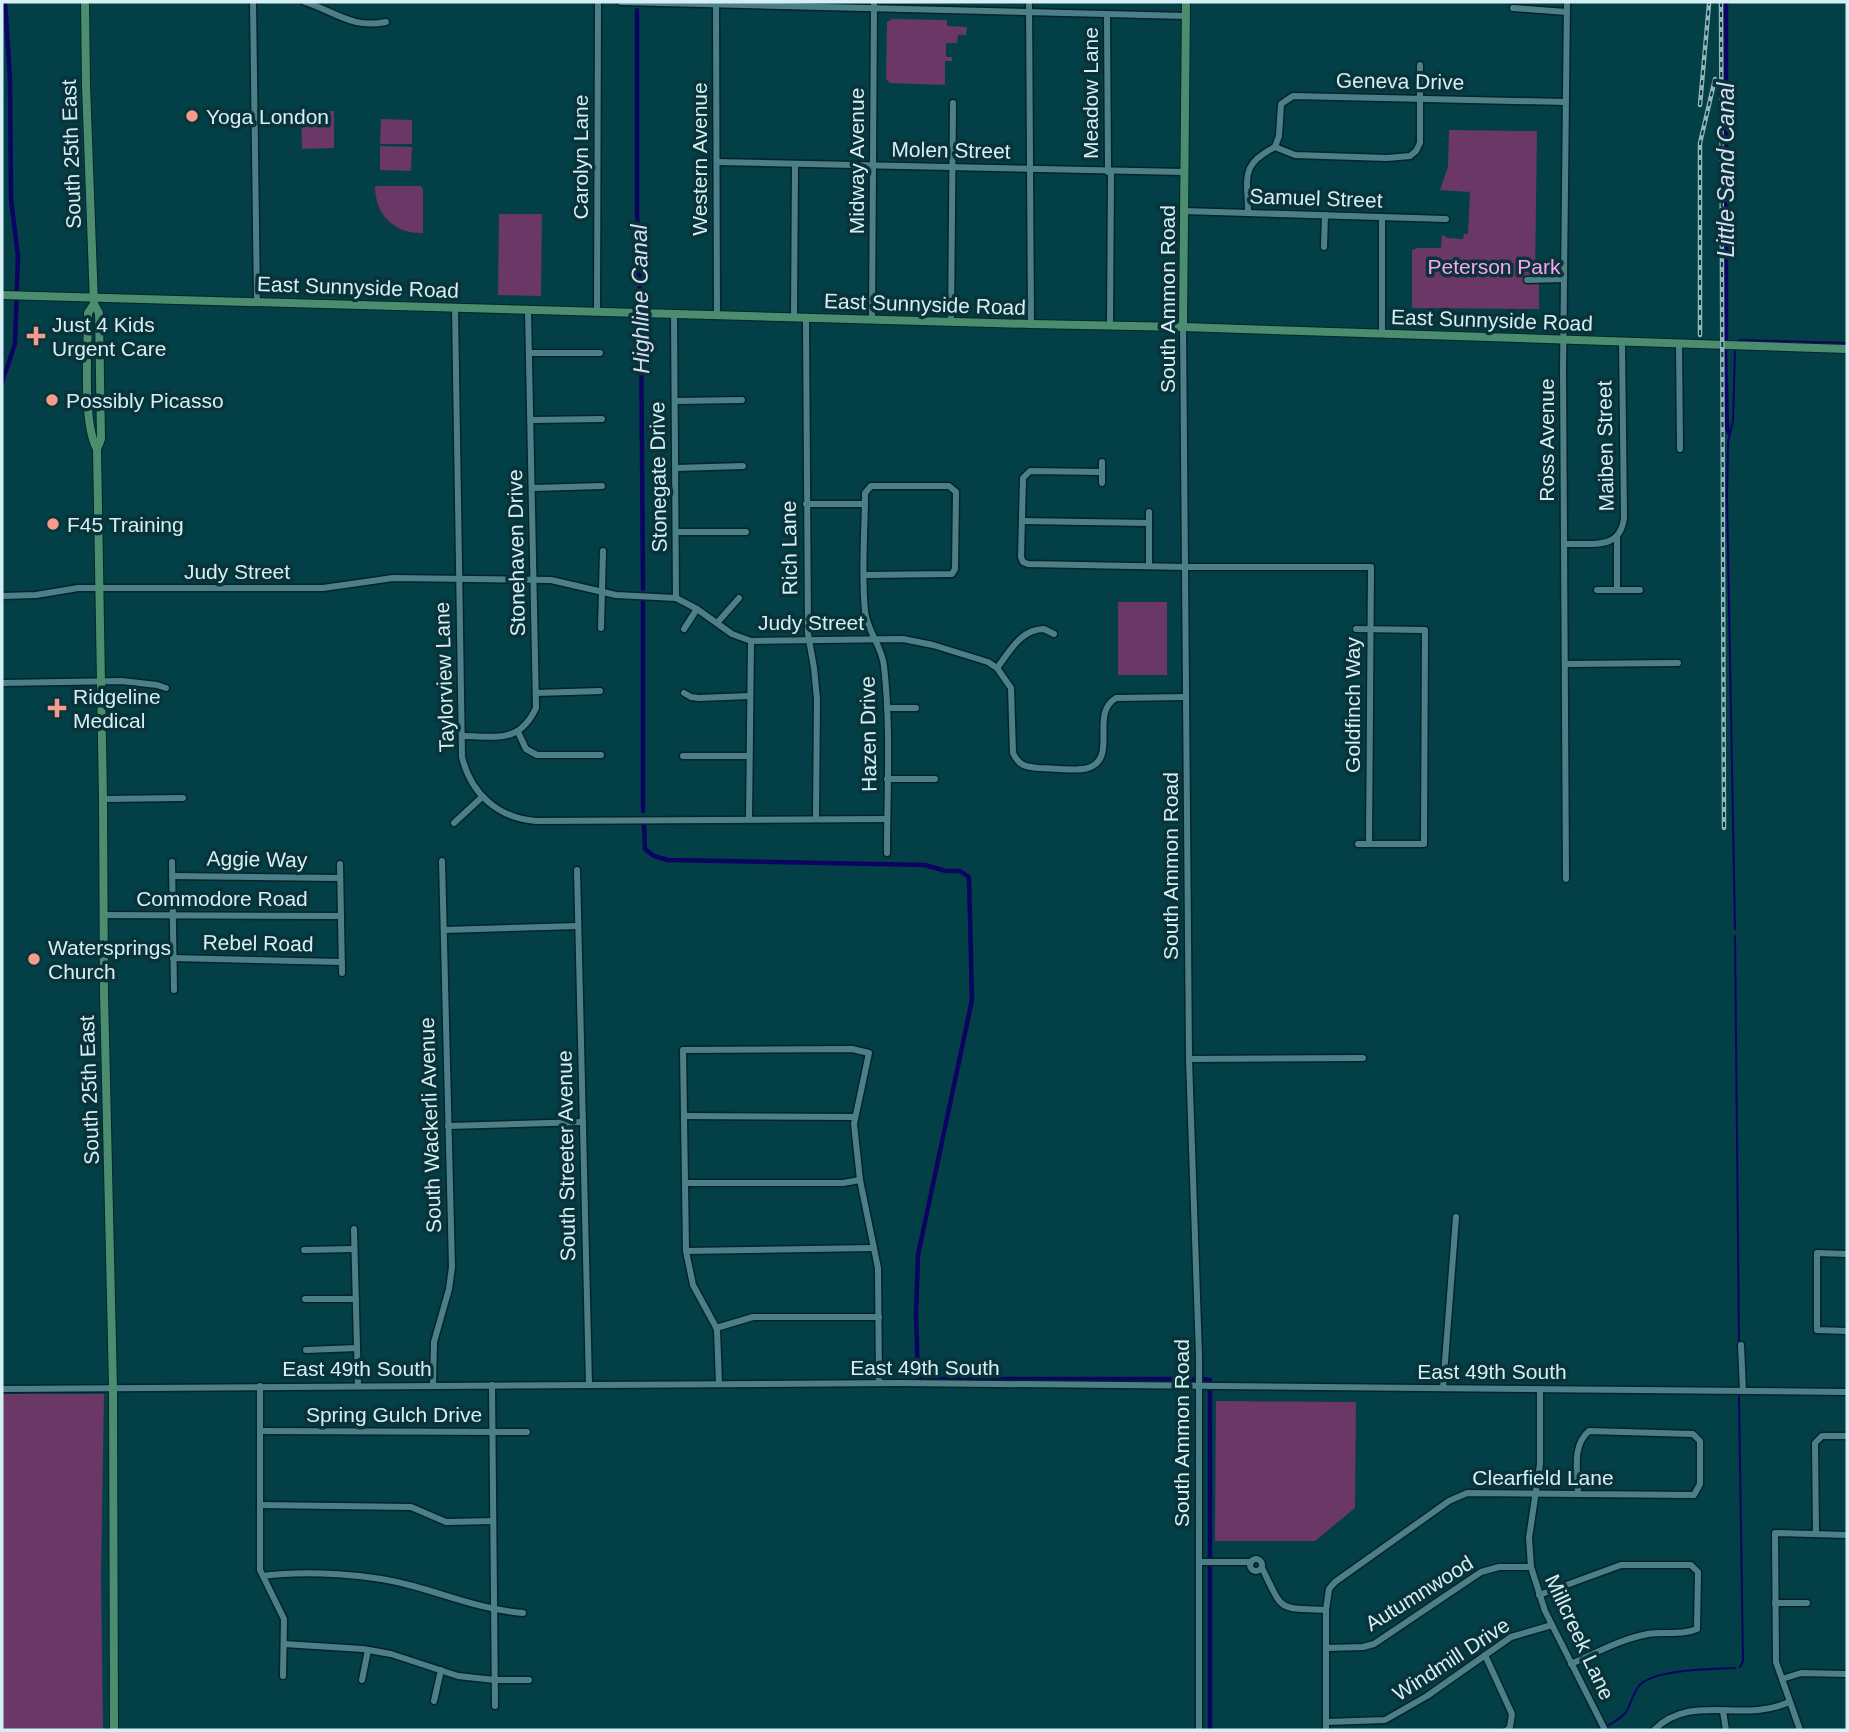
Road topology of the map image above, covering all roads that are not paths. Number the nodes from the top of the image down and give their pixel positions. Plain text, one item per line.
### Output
1 (85, 2) edge
2 (252, 2) edge
3 (305, 2) edge
4 (598, 2) edge
5 (621, 2) edge
6 (950, 2) edge
7 (1029, 2) edge
8 (1186, 2) edge
9 (1567, 2) edge
10 (716, 3) edge
11 (796, 4) edge
12 (874, 6) edge
13 (1513, 8) dead end
14 (950, 12) junction
15 (1566, 12) junction
16 (1029, 13) junction
17 (1107, 15) junction
18 (1186, 16) junction
19 (386, 22) dead end
20 (1420, 65) dead end
21 (1420, 100) junction
22 (1565, 102) junction
23 (953, 103) dead end
24 (1275, 147) junction
25 (717, 162) junction
26 (795, 164) junction
27 (874, 166) junction
28 (952, 168) junction
29 (1029, 170) junction
30 (1109, 172) junction
31 (1185, 172) junction
32 (1184, 211) junction
33 (1248, 213) junction
34 (1325, 215) junction
35 (1382, 217) junction
36 (1446, 219) dead end
37 (1324, 247) dead end
38 (1564, 279) junction
39 (1527, 280) dead end
40 (6, 295) edge
41 (94, 300) junction
42 (257, 301) junction
43 (455, 307) junction
44 (528, 310) junction
45 (597, 312) junction
46 (674, 314) junction
47 (717, 316) junction
48 (794, 318) junction
49 (806, 318) junction
50 (872, 320) junction
51 (950, 322) junction
52 (1031, 324) junction
53 (1110, 326) junction
54 (1184, 327) junction
55 (1382, 334) junction
56 (1565, 340) junction
57 (1622, 342) junction
58 (1679, 344) junction
59 (1847, 349) edge
60 (530, 353) junction
61 (600, 353) dead end
62 (742, 400) dead end
63 (675, 401) junction
64 (601, 419) dead end
65 (532, 420) junction
66 (1680, 449) dead end
67 (1102, 462) dead end
68 (743, 466) dead end
69 (676, 468) junction
70 (1102, 472) junction
71 (1102, 483) dead end
72 (601, 486) dead end
73 (533, 488) junction
74 (806, 504) junction
75 (864, 504) junction
76 (1149, 512) dead end
77 (1022, 521) junction
78 (1149, 523) junction
79 (676, 532) junction
80 (746, 532) dead end
81 (1617, 538) junction
82 (1565, 544) junction
83 (603, 551) dead end
84 (1149, 566) junction
85 (1186, 567) junction
86 (865, 575) junction
87 (459, 578) junction
88 (534, 580) junction
89 (99, 588) junction
90 (1597, 590) dead end
91 (1617, 590) junction
92 (1640, 590) dead end
93 (603, 592) junction
94 (2, 596) edge
95 (676, 598) junction
96 (739, 598) dead end
97 (697, 609) junction
98 (717, 623) junction
99 (601, 628) dead end
100 (684, 629) dead end
101 (1356, 629) dead end
102 (1370, 629) junction
103 (1054, 634) dead end
104 (877, 640) junction
105 (751, 641) junction
106 (808, 641) junction
107 (1678, 663) dead end
108 (1565, 664) junction
109 (997, 668) junction
110 (101, 681) junction
111 (2, 683) edge
112 (166, 688) dead end
113 (600, 691) dead end
114 (536, 693) junction
115 (684, 693) dead end
116 (749, 696) junction
117 (1186, 697) junction
118 (887, 708) junction
119 (916, 708) dead end
120 (518, 732) junction
121 (462, 736) junction
122 (601, 755) dead end
123 (683, 756) dead end
124 (748, 756) junction
125 (887, 779) junction
126 (935, 779) dead end
127 (482, 797) junction
128 (183, 798) dead end
129 (103, 799) junction
130 (749, 818) junction
131 (816, 819) junction
132 (887, 819) junction
133 (453, 823) dead end
134 (1358, 844) dead end
135 (1369, 844) junction
136 (887, 853) dead end
137 (442, 861) dead end
138 (172, 862) dead end
139 (340, 864) dead end
140 (577, 870) dead end
141 (172, 876) junction
142 (340, 878) junction
143 (1566, 879) dead end
144 (103, 915) junction
145 (173, 915) junction
146 (341, 916) junction
147 (578, 926) junction
148 (444, 930) junction
149 (173, 958) junction
150 (342, 962) junction
151 (342, 973) dead end
152 (173, 990) dead end
153 (1363, 1058) dead end
154 (1189, 1059) junction
155 (684, 1116) junction
156 (855, 1117) junction
157 (583, 1122) junction
158 (448, 1126) junction
159 (860, 1180) junction
160 (685, 1182) junction
161 (1455, 1217) dead end
162 (354, 1229) dead end
163 (874, 1248) junction
164 (354, 1249) junction
165 (304, 1250) dead end
166 (686, 1251) junction
167 (1847, 1254) edge
168 (356, 1298) junction
169 (304, 1299) dead end
170 (879, 1317) junction
171 (716, 1328) junction
172 (1847, 1331) edge
173 (1741, 1345) dead end
174 (357, 1348) junction
175 (306, 1350) dead end
176 (879, 1383) junction
177 (719, 1384) junction
178 (433, 1385) junction
179 (492, 1385) junction
180 (589, 1385) junction
181 (1199, 1385) junction
182 (260, 1386) junction
183 (358, 1386) junction
184 (113, 1387) junction
185 (1443, 1388) junction
186 (2, 1389) edge
187 (1540, 1389) junction
188 (1743, 1391) junction
189 (1847, 1392) edge
190 (261, 1431) junction
191 (492, 1432) junction
192 (527, 1432) dead end
193 (1847, 1436) edge
194 (1536, 1494) junction
195 (1578, 1494) junction
196 (260, 1505) junction
197 (493, 1521) junction
198 (1816, 1534) junction
199 (1847, 1535) edge
200 (1201, 1562) junction
201 (1531, 1567) junction
202 (262, 1576) junction
203 (1539, 1595) junction
204 (1775, 1603) junction
205 (1807, 1603) dead end
206 (494, 1610) junction
207 (1326, 1610) junction
208 (523, 1613) dead end
209 (1552, 1625) junction
210 (284, 1644) junction
211 (1327, 1648) junction
212 (368, 1650) junction
213 (1485, 1656) junction
214 (1571, 1664) junction
215 (441, 1670) junction
216 (1847, 1674) edge
217 (284, 1675) dead end
218 (1782, 1679) junction
219 (362, 1680) dead end
220 (495, 1680) junction
221 (529, 1680) dead end
222 (434, 1701) dead end
223 (1789, 1702) junction
224 (495, 1706) dead end
225 (1723, 1711) junction
226 (1326, 1726) edge
227 (114, 1730) edge
228 (1199, 1730) edge
229 (1507, 1730) edge
230 (1605, 1730) edge
231 (1654, 1730) edge
232 (1726, 1730) edge
233 (1800, 1730) edge

1 - 41 main road, South 25th East
2 - 42 street
3 - 19 street
4 - 45 street, Carolyn Lane
5 - 10 street
6 - 14 street
7 - 16 street
8 - 18 main road, South Ammon Road
9 - 15 street, Ross Avenue
10 - 11 street
10 - 25 street, Western Avenue
11 - 12 street
12 - 14 street
12 - 27 street, Midway Avenue
13 - 15 street
14 - 16 street
15 - 22 street, Ross Avenue
16 - 17 street
16 - 29 street
17 - 18 street
17 - 30 street, Meadow Lane
18 - 31 main road, South Ammon Road
20 - 21 street
21 - 22 street, Geneva Drive
21 - 24 street, Geneva Drive
21 - 24 street
22 - 38 street, Ross Avenue
23 - 28 street
24 - 33 street
25 - 26 street, Molen Street
25 - 47 street, Western Avenue
26 - 27 street, Molen Street
26 - 48 street
27 - 28 street, Molen Street
27 - 50 street, Midway Avenue
28 - 29 street, Molen Street
28 - 51 street
29 - 30 street, Molen Street
29 - 52 street
30 - 31 street, Molen Street
30 - 53 street, Meadow Lane
31 - 32 main road, South Ammon Road
32 - 33 street, Samuel Street
32 - 54 main road, South Ammon Road
33 - 34 street, Samuel Street
34 - 35 street, Samuel Street
34 - 37 street
35 - 36 street, Samuel Street
35 - 55 street
38 - 39 street
38 - 56 street, Ross Avenue
40 - 41 main road, East Sunnyside Road
41 - 42 main road, East Sunnyside Road
41 - 89 main road, South 25th East
42 - 43 main road, East Sunnyside Road
43 - 44 main road, East Sunnyside Road
43 - 87 street, Taylorview Lane
44 - 45 main road, East Sunnyside Road
44 - 60 street, Stonehaven Drive
45 - 46 main road, East Sunnyside Road
46 - 47 main road, East Sunnyside Road
46 - 63 street, Stonegate Drive
47 - 48 main road, East Sunnyside Road
48 - 49 main road, East Sunnyside Road
49 - 50 main road, East Sunnyside Road
49 - 74 street, Rich Lane
50 - 51 main road, East Sunnyside Road
51 - 52 main road, East Sunnyside Road
52 - 53 main road, East Sunnyside Road
53 - 54 main road, East Sunnyside Road
54 - 55 main road, East Sunnyside Road
54 - 85 street, South Ammon Road
55 - 56 main road, East Sunnyside Road
56 - 57 main road, East Sunnyside Road
56 - 82 street, Ross Avenue
57 - 58 main road, East Sunnyside Road
57 - 81 street, Maiben Street
58 - 59 main road, East Sunnyside Road
58 - 66 street
60 - 61 street
60 - 65 street, Stonehaven Drive
62 - 63 street
63 - 69 street, Stonegate Drive
64 - 65 street
65 - 73 street, Stonehaven Drive
67 - 70 street
68 - 69 street
69 - 79 street, Stonegate Drive
70 - 71 street
70 - 77 street
72 - 73 street
73 - 88 street, Stonehaven Drive
74 - 75 street
74 - 106 street, Rich Lane
75 - 86 street, Hazen Drive
75 - 86 street
76 - 78 street
77 - 78 street
77 - 84 street
78 - 84 street
79 - 80 street
79 - 95 street, Stonegate Drive
81 - 82 street, Maiben Street
81 - 91 street
82 - 108 street, Ross Avenue
83 - 93 street
84 - 85 street
85 - 102 street, Goldfinch Way
85 - 117 street, South Ammon Road
86 - 104 street, Hazen Drive
87 - 88 street, Judy Street
87 - 89 street, Judy Street
87 - 121 street, Taylorview Lane
88 - 93 street, Judy Street
88 - 114 street, Stonehaven Drive
89 - 94 street, Judy Street
89 - 110 main road, South 25th East
90 - 91 street
91 - 92 street
93 - 95 street, Judy Street
93 - 99 street
95 - 97 street, Judy Street
96 - 98 street
97 - 98 street, Judy Street
97 - 100 street
98 - 105 street, Judy Street
101 - 102 street
102 - 135 street, Goldfinch Way
102 - 135 street
103 - 109 street
104 - 106 street, Judy Street
104 - 109 street, Judy Street
104 - 118 street, Hazen Drive
105 - 106 street, Judy Street
105 - 116 street
106 - 131 street, Rich Lane
107 - 108 street
108 - 143 street, Ross Avenue
109 - 117 street
110 - 111 street
110 - 112 street
110 - 129 main road, South 25th East
113 - 114 street
114 - 120 street, Stonehaven Drive
115 - 116 street
116 - 124 street
117 - 154 street, South Ammon Road
118 - 119 street
118 - 125 street, Hazen Drive
120 - 121 street
120 - 122 street
121 - 127 street, Taylorview Lane
123 - 124 street
124 - 130 street
125 - 126 street
125 - 132 street, Hazen Drive
127 - 130 street, Taylorview Lane
127 - 133 street
128 - 129 street
129 - 144 main road, South 25th East
130 - 131 street, Taylorview Lane
131 - 132 street, Taylorview Lane
132 - 136 street, Hazen Drive
134 - 135 street
137 - 148 street, South Wackerli Avenue
138 - 141 street
139 - 142 street
140 - 147 street, South Streeter Avenue
141 - 142 street, Aggie Way
141 - 145 street
142 - 146 street
144 - 145 street, Commodore Road
144 - 184 main road, South 25th East
145 - 146 street, Commodore Road
145 - 149 street
146 - 150 street
147 - 148 street
147 - 157 street, South Streeter Avenue
148 - 158 street, South Wackerli Avenue
149 - 150 street, Rebel Road
149 - 152 street
150 - 151 street
153 - 154 street
154 - 181 street, South Ammon Road
155 - 156 street
155 - 156 street
155 - 160 street
156 - 159 street
157 - 158 street
157 - 180 street, South Streeter Avenue
158 - 178 street, South Wackerli Avenue
159 - 160 street
159 - 163 street
160 - 166 street
161 - 185 street
162 - 164 street
163 - 166 street
163 - 170 street
164 - 165 street
164 - 168 street
166 - 171 street
167 - 172 street
168 - 169 street
168 - 174 street
170 - 171 street
170 - 176 street
171 - 177 street
173 - 188 street
174 - 175 street
174 - 183 street
176 - 177 street, East 49th South
176 - 181 street, East 49th South
177 - 180 street, East 49th South
178 - 179 street, East 49th South
178 - 183 street, East 49th South
179 - 180 street, East 49th South
179 - 191 street
181 - 185 street, East 49th South
181 - 200 street, South Ammon Road
182 - 183 street, East 49th South
182 - 184 street, East 49th South
182 - 190 street
184 - 186 street, East 49th South
184 - 227 main road, South 25th East
185 - 187 street, East 49th South
187 - 188 street, East 49th South
187 - 194 street, Millcreek Lane
188 - 189 street, East 49th South
190 - 191 street, Spring Gulch Drive
190 - 196 street
191 - 192 street, Spring Gulch Drive
191 - 197 street
193 - 198 street
194 - 195 street, Clearfield Lane
194 - 201 street, Millcreek Lane
194 - 207 street, Clearfield Lane
195 - 195 street, Clearfield Lane
196 - 197 street
196 - 202 street
197 - 206 street
198 - 199 street
198 - 204 street
200 - 207 street
200 - 228 street, South Ammon Road
201 - 203 street, Millcreek Lane
201 - 211 street, Autumnwood
202 - 206 street
202 - 210 street
203 - 209 street, Millcreek Lane
203 - 214 street
204 - 205 street
204 - 218 street
206 - 208 street
206 - 220 street
207 - 211 street
209 - 213 street, Windmill Drive
209 - 214 street, Millcreek Lane
210 - 212 street
210 - 217 street
211 - 226 street
212 - 215 street
212 - 219 street
213 - 226 street, Windmill Drive
213 - 229 street
214 - 230 street, Millcreek Lane
215 - 220 street
215 - 222 street
216 - 218 street
218 - 223 street
220 - 221 street
220 - 224 street
223 - 225 street
223 - 233 street
225 - 231 street
225 - 232 street

